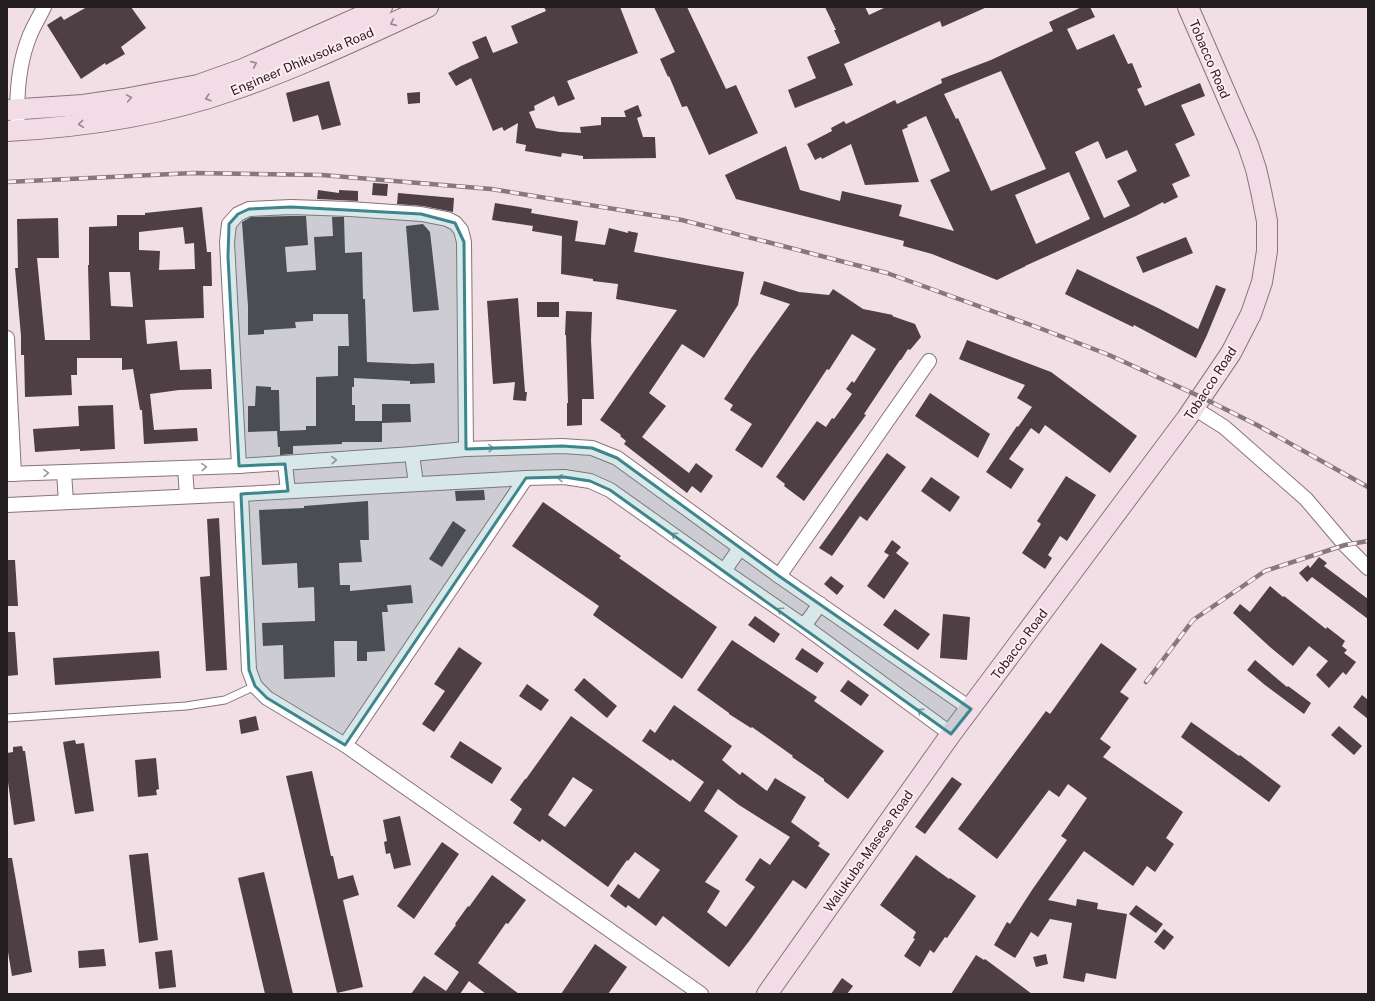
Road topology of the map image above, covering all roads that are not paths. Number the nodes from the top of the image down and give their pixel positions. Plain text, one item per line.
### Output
1 (44, 7) edge
2 (382, 7) edge
3 (428, 7) edge
4 (1188, 7) edge
5 (12, 110) edge
6 (12, 130) edge
7 (7, 338) edge
8 (929, 361) dead end
9 (1194, 408) junction
10 (466, 449) junction
11 (412, 454) junction
12 (285, 464) junction
13 (239, 466) junction
14 (185, 468) junction
15 (64, 472) junction
16 (11, 474) edge
17 (526, 478) junction
18 (416, 484) junction
19 (288, 491) junction
20 (241, 494) junction
21 (187, 496) junction
22 (66, 502) junction
23 (7, 505) edge
24 (740, 548) junction
25 (1368, 568) edge
26 (724, 571) junction
27 (779, 576) junction
28 (820, 604) junction
29 (804, 626) junction
30 (255, 686) junction
31 (971, 709) junction
32 (7, 718) edge
33 (951, 734) junction
34 (345, 745) junction
35 (701, 994) edge
36 (767, 994) edge

1 - 5 street
5 -> 2 street, Engineer Dhikusoka Road
3 -> 6 street, Engineer Dhikusoka Road
4 - 9 street, Tobacco Road
5 - 6 street
7 - 16 street
8 - 27 street
9 - 25 street
9 - 31 street, Tobacco Road
10 - 11 street
10 - 13 street
10 -> 24 street
12 -> 11 street
11 - 18 street
12 - 13 street
12 - 19 street
14 -> 13 street
14 - 15 street
14 - 21 street
16 -> 15 street
15 - 22 street
17 - 18 street
26 -> 17 street
17 - 34 street
18 - 19 street
19 - 20 street
20 - 21 street
20 - 30 street
21 - 22 street
22 - 23 street
24 - 26 street
24 - 27 street
29 -> 26 street
27 - 28 street
28 - 29 street
28 - 31 street
33 -> 29 street
30 - 32 lane
30 - 34 street
31 - 33 street, Walukuba-Masese Road
33 - 36 street, Walukuba-Masese Road
34 - 35 street

